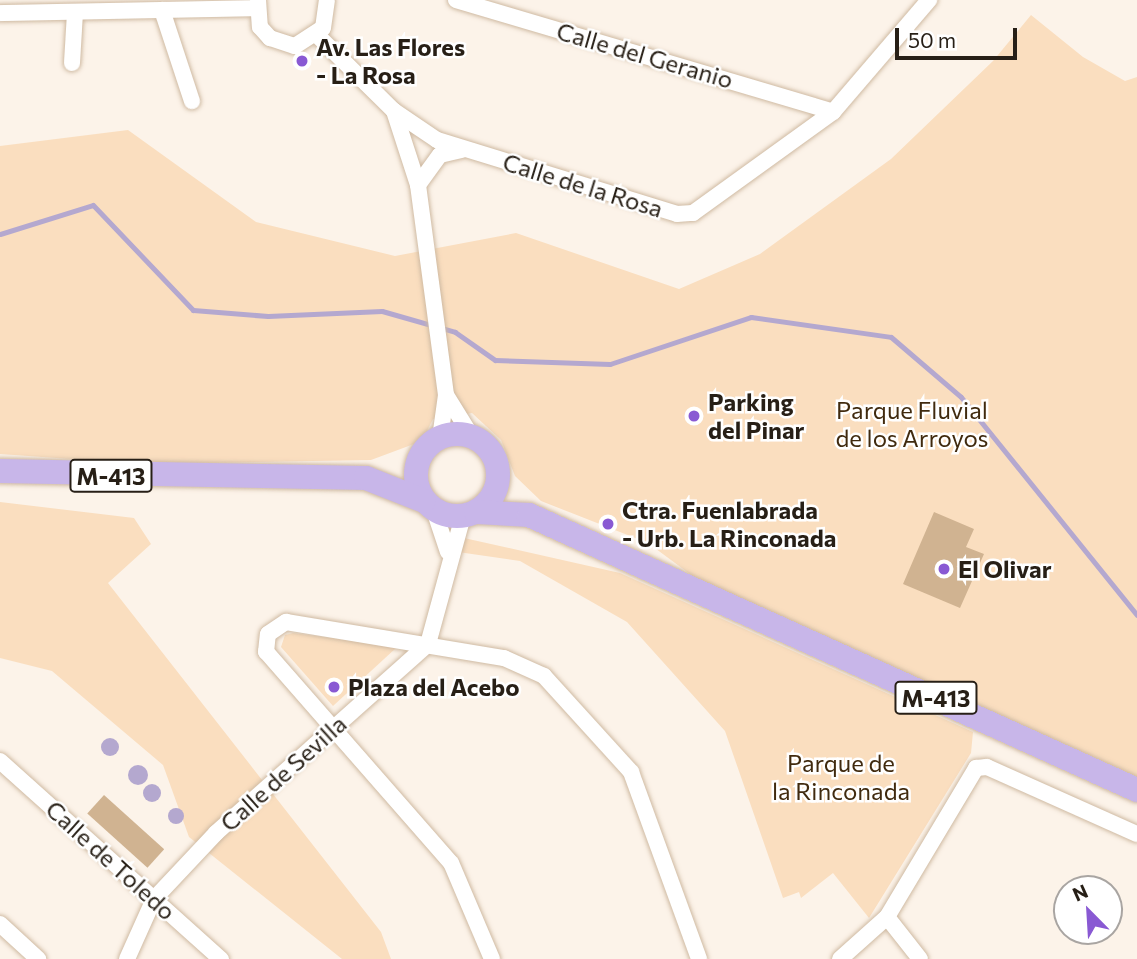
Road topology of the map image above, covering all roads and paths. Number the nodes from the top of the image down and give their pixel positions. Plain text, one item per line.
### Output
1 (327, 0) edge
2 (456, 0) edge
3 (929, 0) edge
4 (257, 4) edge
5 (36, 6) edge
6 (162, 10) junction
7 (75, 12) junction
8 (0, 13) edge
9 (317, 35) junction
10 (72, 63) dead end
11 (192, 101) dead end
12 (394, 111) junction
13 (833, 112) junction
14 (469, 150) junction
15 (418, 185) junction
16 (446, 395) junction
17 (472, 437) junction
18 (440, 438) junction
19 (421, 455) junction
20 (493, 456) junction
21 (0, 471) edge
22 (366, 478) junction
23 (429, 505) junction
24 (469, 514) junction
25 (529, 515) junction
26 (448, 552) junction
27 (428, 644) junction
28 (333, 727) junction
29 (0, 761) edge
30 (1137, 790) edge
31 (1137, 834) edge
32 (154, 899) junction
33 (887, 917) junction
34 (0, 924) edge
35 (38, 959) edge
36 (127, 959) edge
37 (221, 959) edge
38 (492, 959) edge
39 (699, 959) edge
40 (840, 959) edge
41 (920, 959) edge

1 - 9 street
2 - 13 street, Calle del Geranio
3 - 13 street, Calle de la Rosa
4 - 6 street
4 - 9 street
5 - 7 street
5 - 8 street
6 - 7 street
6 - 11 street
7 - 10 street
9 - 12 street, Calle de la Rosa
12 - 14 street, Calle de la Rosa
12 - 15 street
13 - 14 street, Calle de la Rosa
14 - 15 street
15 - 16 street
16 - 17 street
16 - 18 street
17 - 18 main road
17 - 20 main road
18 - 19 main road, M-413
19 - 22 main road, M-413
19 - 23 main road
20 - 24 main road
20 - 25 main road
21 - 22 main road, M-413
22 - 23 main road, M-413
23 - 24 main road, M-413
23 - 26 street
24 - 25 main road, M-413
24 - 26 street
25 - 30 main road, M-413
26 - 27 street
27 - 28 street, Calle de Sevilla
27 - 28 street
27 - 39 street
28 - 32 street, Calle de Sevilla
28 - 38 street
29 - 32 street, Calle de Toledo
31 - 33 street
32 - 36 street, Calle de Sevilla
32 - 37 street, Calle de Toledo
33 - 40 street
33 - 41 street
34 - 35 street

